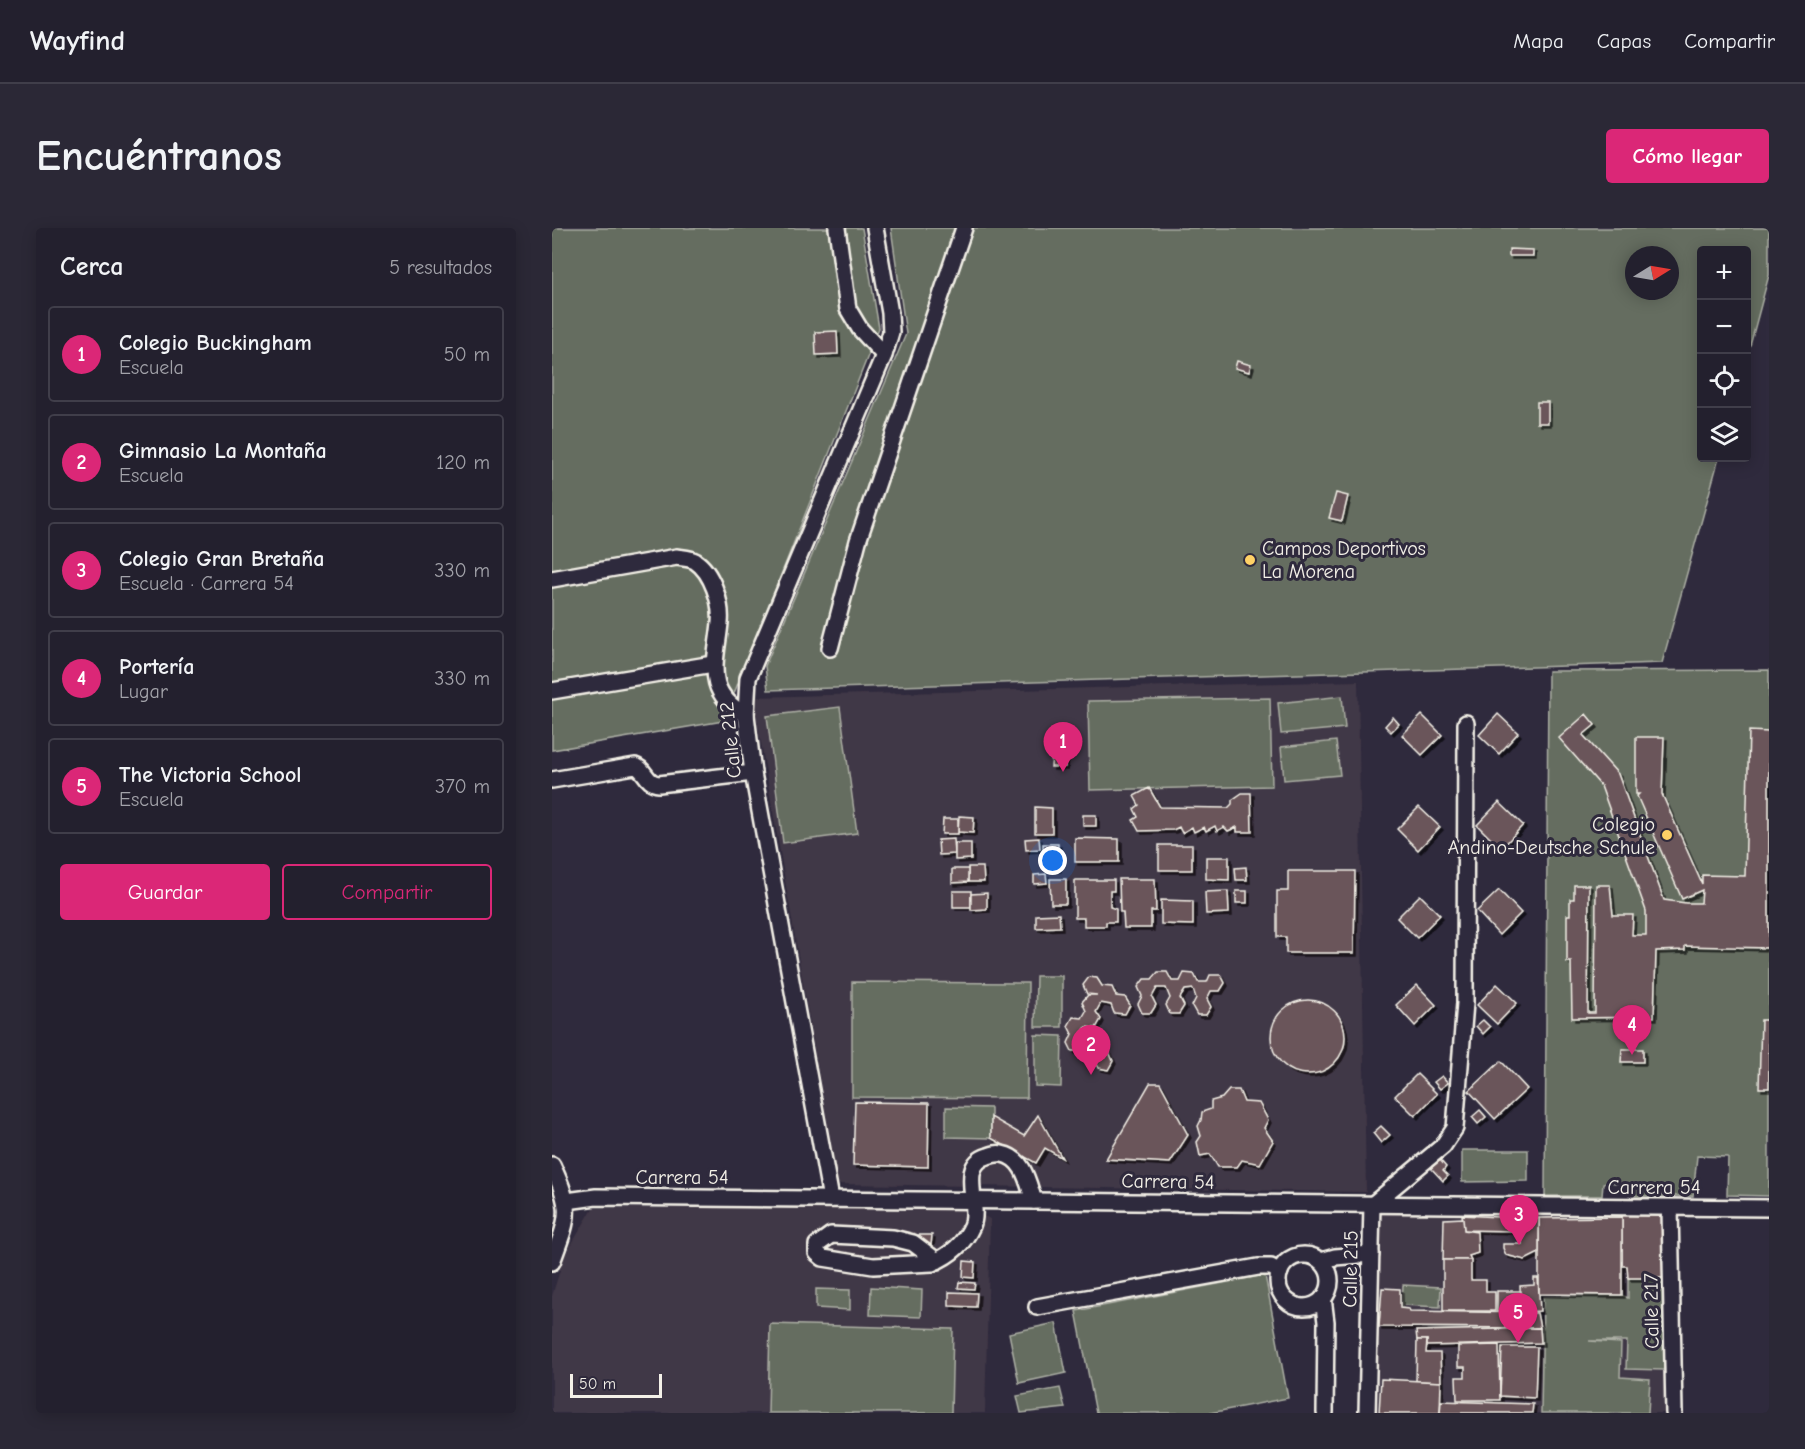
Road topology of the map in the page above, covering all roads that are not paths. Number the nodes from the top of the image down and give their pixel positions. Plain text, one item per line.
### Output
1 (837, 228) edge
2 (875, 228) edge
3 (964, 228) edge
4 (884, 355) junction
5 (552, 579) edge
6 (830, 648) dead end
7 (713, 664) junction
8 (552, 691) edge
9 (746, 715) junction
10 (1467, 723) dead end
11 (753, 773) junction
12 (552, 780) edge
13 (552, 1165) edge
14 (831, 1199) junction
15 (567, 1201) junction
16 (972, 1201) junction
17 (1034, 1201) junction
18 (1372, 1205) junction
19 (1670, 1208) junction
20 (1769, 1208) edge
21 (1371, 1254) junction
22 (938, 1261) junction
23 (1321, 1261) junction
24 (552, 1262) edge
25 (1280, 1272) junction
26 (1323, 1298) junction
27 (1037, 1307) dead end
28 (1325, 1413) edge
29 (1367, 1413) edge
30 (1674, 1413) edge

1 - 4 street
2 - 4 street, Calle 212
3 - 6 street
4 - 9 street, Calle 212
5 - 7 street
7 - 8 street
7 - 9 street
9 - 11 street, Calle 212
10 - 18 street, Calle 215
11 - 12 street
11 - 14 street, Calle 212
13 - 15 street
14 - 15 street, Carrera 54
14 - 16 street, Carrera 54
15 - 24 street
16 - 17 street, Carrera 54
16 - 17 street
16 - 22 street
17 - 18 street, Carrera 54
18 - 19 street, Carrera 54
18 - 21 street, Calle 215
19 - 20 street, Carrera 54
19 - 30 street, Calle 217
21 - 23 street
21 - 29 street, Calle 215
22 - 22 street
23 - 25 street
23 - 26 street
25 - 26 street
25 - 27 street
26 - 28 street

